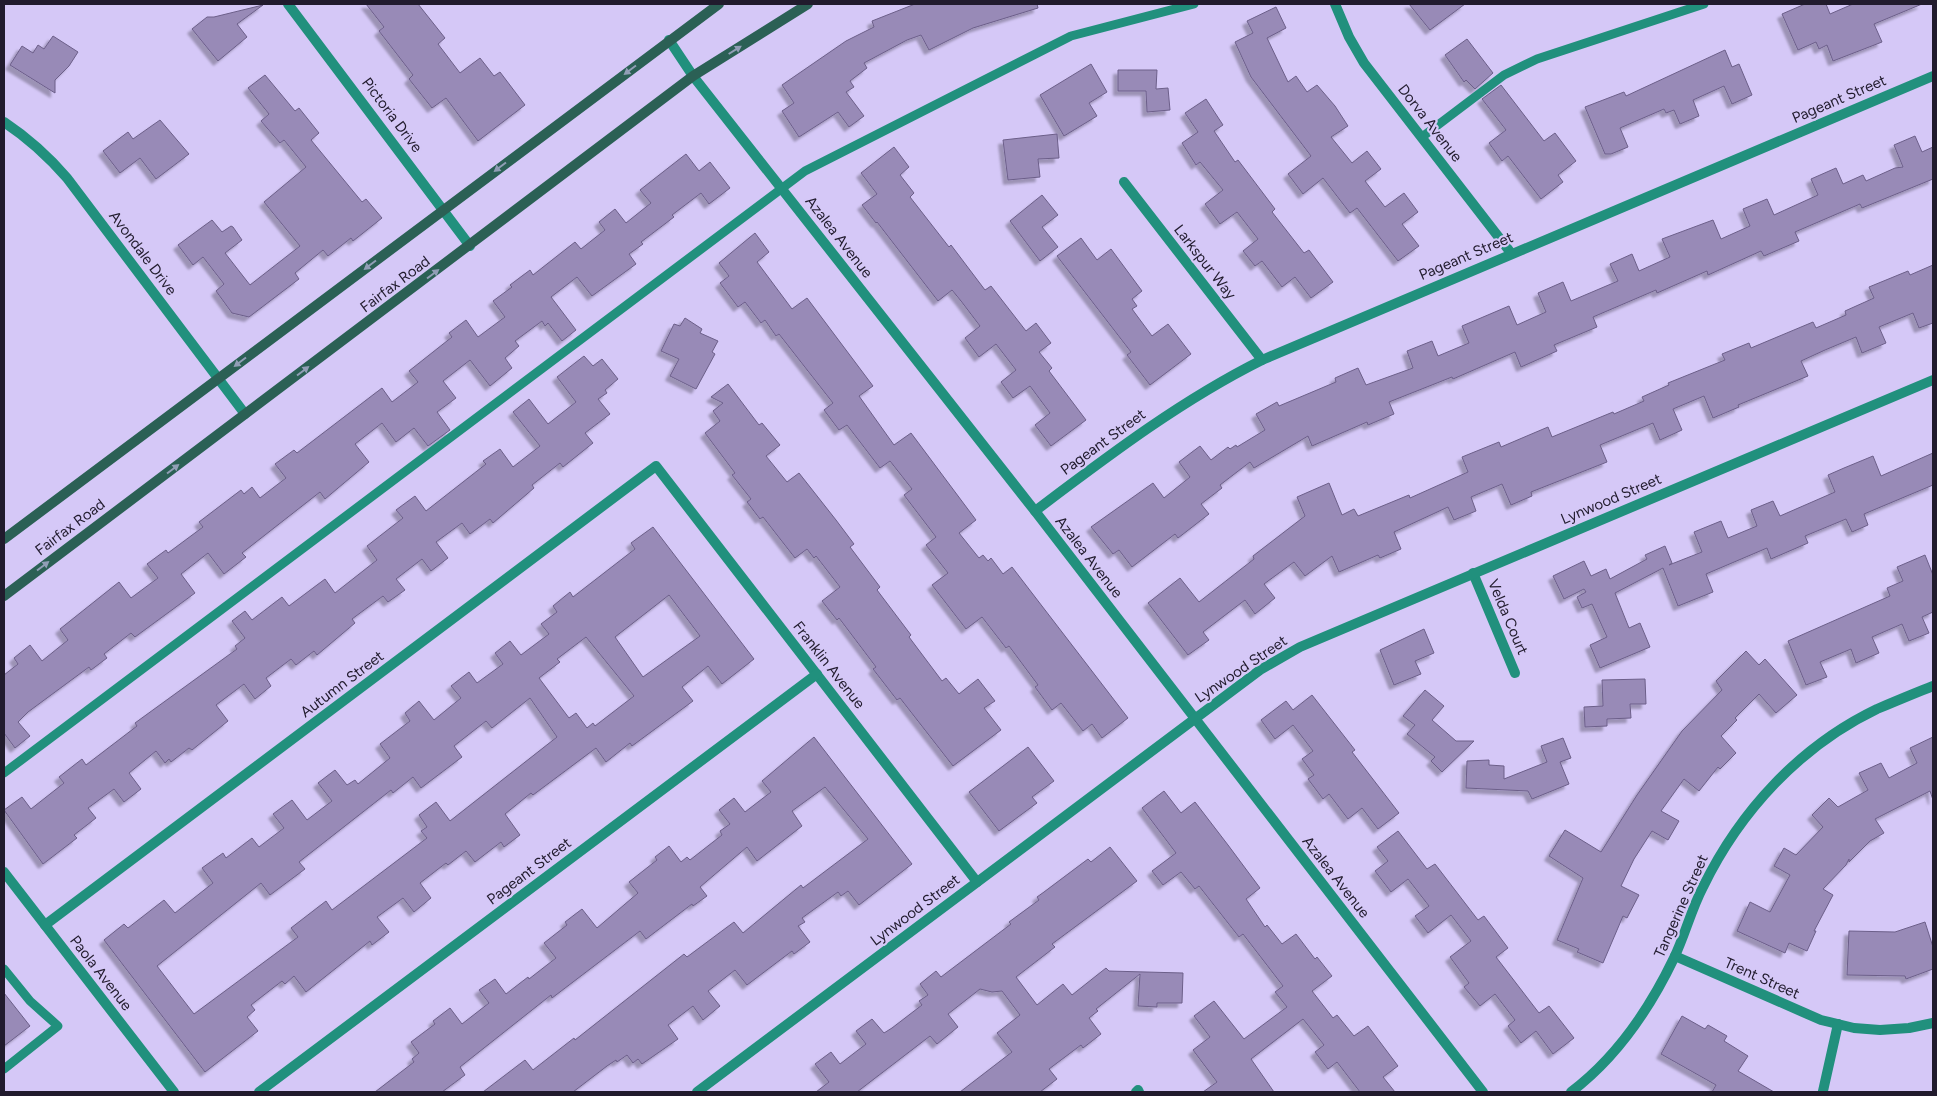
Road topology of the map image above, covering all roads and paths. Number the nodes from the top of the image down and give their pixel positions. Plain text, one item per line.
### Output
1 (288, 4) edge
2 (719, 4) edge
3 (808, 4) edge
4 (1194, 4) edge
5 (1335, 4) edge
6 (1704, 4) edge
7 (669, 40) junction
8 (694, 76) junction
9 (1933, 76) edge
10 (4, 122) edge
11 (1422, 138) junction
12 (1124, 182) dead end
13 (782, 188) junction
14 (444, 209) junction
15 (470, 246) junction
16 (1511, 254) junction
17 (1262, 360) junction
18 (219, 378) junction
19 (1933, 380) edge
20 (245, 414) junction
21 (656, 466) joint
22 (1035, 511) junction
23 (4, 540) edge
24 (1473, 573) junction
25 (4, 596) edge
26 (1515, 673) dead end
27 (817, 674) junction
28 (1933, 686) edge
29 (1195, 719) junction
30 (4, 773) edge
31 (4, 872) edge
32 (977, 882) junction
33 (45, 925) junction
34 (1675, 956) junction
35 (4, 968) edge
36 (1933, 1023) edge
37 (1838, 1024) junction
38 (4, 1069) edge
39 (1823, 1091) edge
40 (174, 1092) edge
41 (259, 1092) edge
42 (697, 1092) edge
43 (1483, 1092) edge
44 (1572, 1092) edge

1 - 14 street, Pictoria Drive
2 - 7 main road, Fairfax Road
8 -> 3 main road, Fairfax Road
4 - 13 lane
5 - 11 street, Dorva Avenue
6 - 11 lane
7 - 8 street, Azalea Avenue
7 -> 14 main road, Fairfax Road
8 - 13 street, Azalea Avenue
8 - 15 main road, Fairfax Road
9 - 16 street, Pageant Street
10 - 18 street, Avondale Drive
11 - 16 street, Dorva Avenue
12 - 17 street, Larkspur Way
13 - 22 street, Azalea Avenue
13 - 30 lane
14 - 15 street, Pictoria Drive
14 -> 18 main road, Fairfax Road
20 -> 15 main road, Fairfax Road
16 - 17 street, Pageant Street
17 - 22 street, Pageant Street
18 - 20 street, Avondale Drive
18 - 23 main road, Fairfax Road
19 - 24 street, Lynwood Street
25 -> 20 main road, Fairfax Road
21 - 27 street, Franklin Avenue
21 - 33 street, Autumn Street
22 - 29 street, Azalea Avenue
24 - 26 street, Velda Court
24 - 29 street, Lynwood Street
27 - 32 street, Franklin Avenue
27 - 41 street, Pageant Street
28 - 34 street, Tangerine Street
29 - 32 street, Lynwood Street
29 - 43 street, Azalea Avenue
31 - 33 street, Paola Avenue
32 - 42 street, Lynwood Street
33 - 40 street, Paola Avenue
34 - 37 street, Trent Street
34 - 44 street, Tangerine Street
35 - 38 lane
36 - 37 street, Trent Street
37 - 39 street

